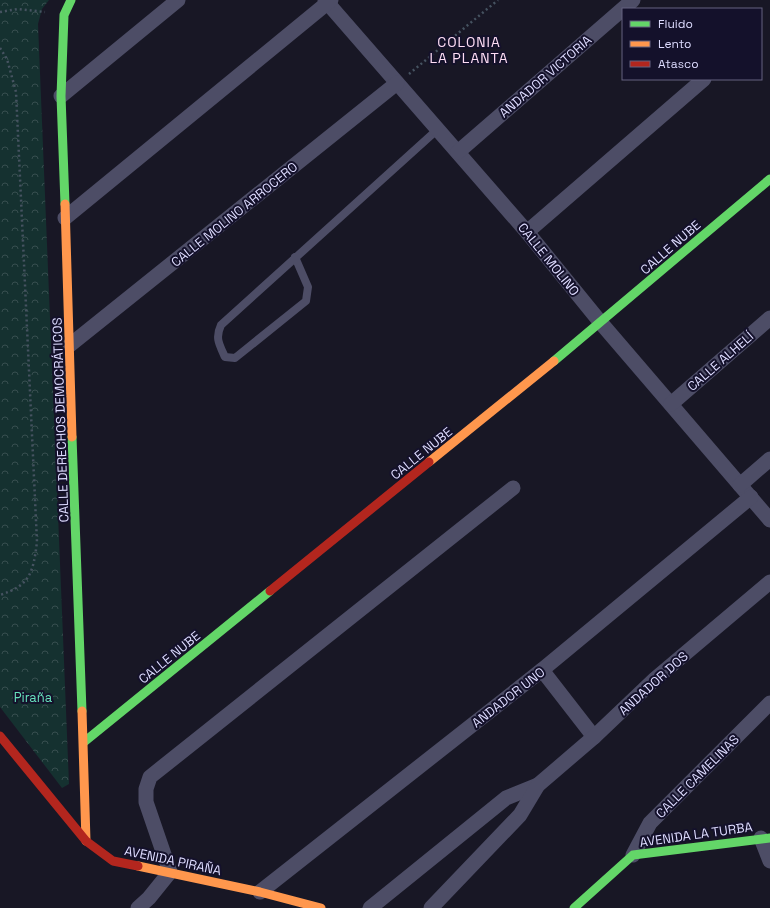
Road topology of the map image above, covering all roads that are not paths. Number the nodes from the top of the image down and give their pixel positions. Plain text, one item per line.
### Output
1 (71, 0) edge
2 (178, 0) edge
3 (633, 0) edge
4 (328, 1) edge
5 (624, 8) edge
6 (622, 10) edge
7 (703, 80) edge
8 (397, 83) junction
9 (61, 96) junction
10 (438, 129) junction
11 (458, 152) junction
12 (770, 179) edge
13 (65, 218) junction
14 (527, 232) junction
15 (294, 257) junction
16 (770, 318) edge
17 (601, 323) junction
18 (70, 345) junction
19 (671, 404) junction
20 (770, 459) edge
21 (740, 485) junction
22 (513, 488) dead end
23 (751, 497) junction
24 (770, 520) edge
25 (770, 582) edge
26 (542, 670) junction
27 (770, 703) edge
28 (0, 736) edge
29 (594, 737) junction
30 (84, 742) junction
31 (538, 786) junction
32 (765, 838) edge
33 (86, 841) junction
34 (633, 855) junction
35 (770, 861) edge
36 (170, 872) junction
37 (260, 892) junction
38 (154, 903) edge
39 (138, 908) edge
40 (322, 908) edge
41 (370, 908) edge
42 (431, 908) edge
43 (574, 908) edge

1 - 9 street, CALLE DERECHOS DEMOCRÁTICOS
2 - 9 street
3 - 5 street, ANDADOR VICTORIA
4 - 8 street, CALLE MOLINO
4 - 13 street
6 - 11 street, ANDADOR VICTORIA
7 - 14 street
8 - 10 street, CALLE MOLINO
8 - 18 street, CALLE MOLINO ARROCERO
9 - 13 street, CALLE DERECHOS DEMOCRÁTICOS
10 - 11 street, CALLE MOLINO
10 - 15 lane
11 - 14 street, CALLE MOLINO
12 - 17 street, CALLE NUBE
13 - 18 street, CALLE DERECHOS DEMOCRÁTICOS
14 - 17 street, CALLE MOLINO
15 - 15 lane
16 - 19 street, CALLE ALHELÍ
17 - 19 street, CALLE MOLINO
17 - 30 street, CALLE NUBE
18 - 30 street, CALLE DERECHOS DEMOCRÁTICOS
19 - 21 street, CALLE MOLINO
20 - 21 street
21 - 23 street, CALLE MOLINO
22 - 36 street
23 - 24 street, CALLE MOLINO
23 - 26 street, ANDADOR UNO
25 - 29 street, ANDADOR DOS
26 - 29 street
26 - 37 street, ANDADOR UNO
27 - 34 street, CALLE CAMELINAS
28 - 33 street, AVENIDA PIRAÑA
29 - 31 street, ANDADOR DOS
30 - 33 street, CALLE DERECHOS DEMOCRÁTICOS
31 - 41 street, ANDADOR DOS
31 - 42 street, ANDADOR DOS
32 - 34 street, AVENIDA LA TURBA
32 - 35 street
33 - 36 street, AVENIDA PIRAÑA
34 - 43 street, AVENIDA LA TURBA
36 - 37 street, AVENIDA PIRAÑA
36 - 38 street
37 - 40 street, AVENIDA PIRAÑA
38 - 39 street

